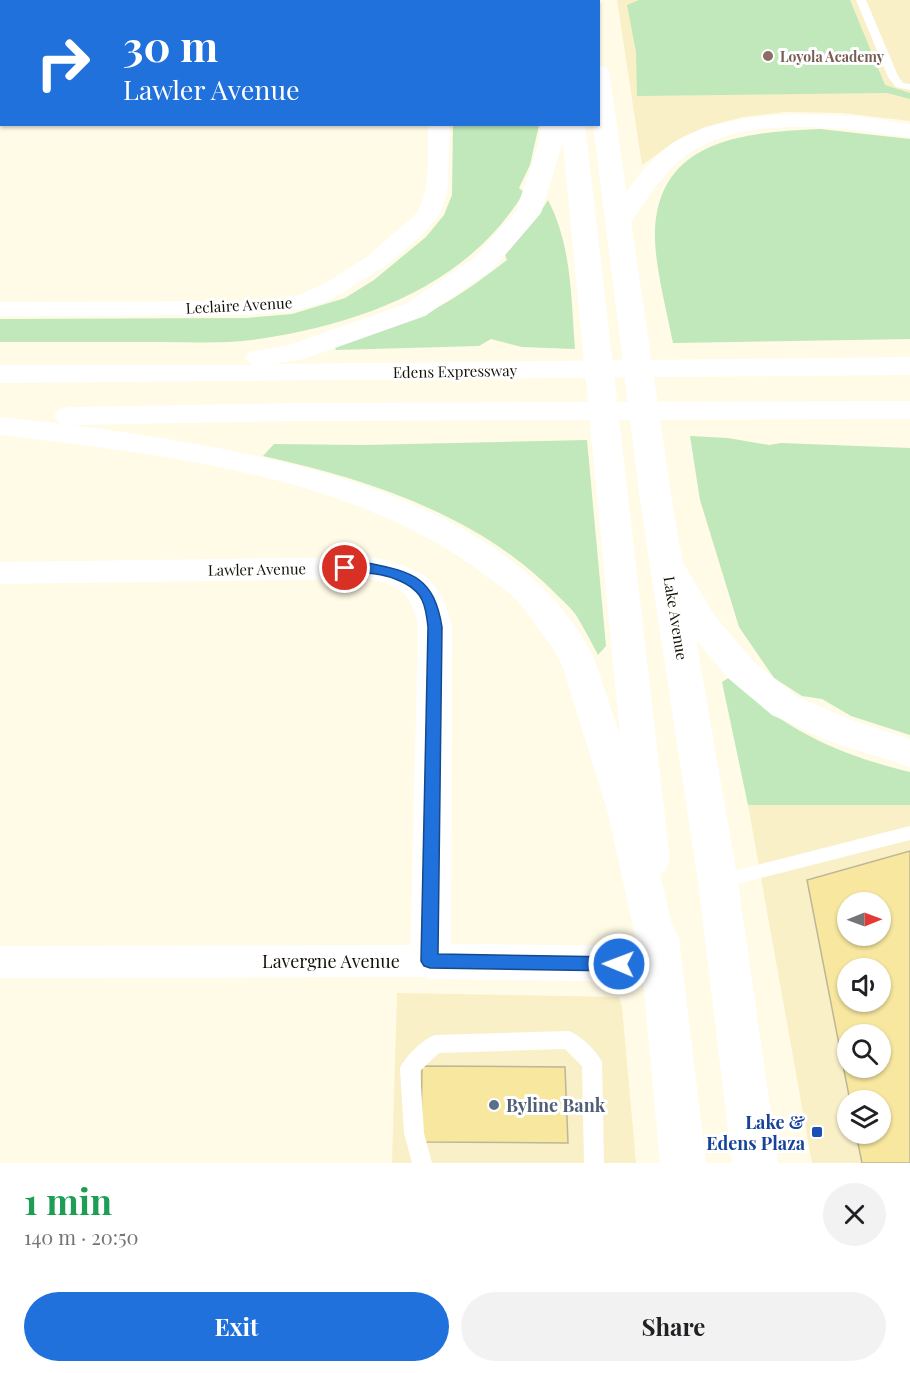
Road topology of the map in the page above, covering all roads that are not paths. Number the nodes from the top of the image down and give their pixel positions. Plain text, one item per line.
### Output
1 (861, 0) edge
2 (600, 85) edge
3 (910, 87) edge
4 (439, 126) edge
5 (554, 126) edge
6 (573, 126) edge
7 (910, 130) edge
8 (620, 220) junction
9 (0, 309) edge
10 (910, 366) edge
11 (0, 374) edge
12 (132, 374) junction
13 (721, 410) junction
14 (910, 410) edge
15 (0, 417) edge
16 (0, 426) edge
17 (910, 432) edge
18 (668, 565) junction
19 (0, 573) edge
20 (910, 753) edge
21 (910, 833) edge
22 (718, 882) junction
23 (430, 961) junction
24 (0, 962) edge
25 (662, 964) junction
26 (422, 1163) edge
27 (594, 1163) edge
28 (683, 1163) edge
29 (755, 1163) edge

1 - 3 lane
2 - 8 main road, Lake Avenue
4 - 9 street, Leclaire Avenue
5 - 12 main road
6 - 25 main road
7 - 8 main road
8 - 18 main road, Lake Avenue
10 - 12 main road, Edens Expressway
11 - 12 main road, Edens Expressway
13 - 14 main road
13 - 15 main road
13 - 17 main road
16 - 25 main road
18 - 20 main road
18 - 22 main road, Lake Avenue
19 - 23 main road, Lawler Avenue
21 - 22 lane
22 - 29 main road, Lake Avenue
23 - 24 street, Lavergne Avenue
23 - 25 main road, Lavergne Avenue
25 - 28 main road
26 - 27 lane

